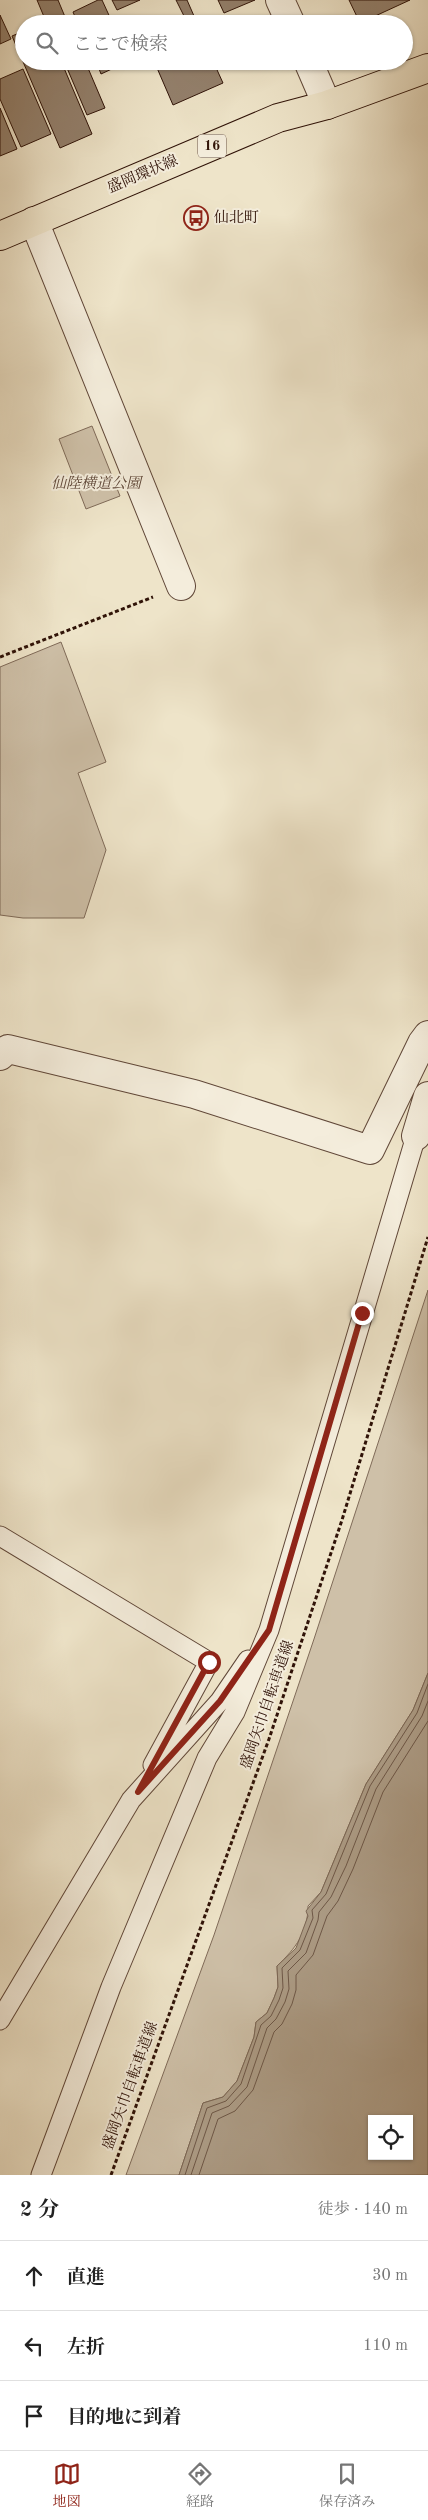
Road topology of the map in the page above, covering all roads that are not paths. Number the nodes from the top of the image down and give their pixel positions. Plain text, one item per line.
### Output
1 (280, 0) edge
2 (287, 15) edge
3 (428, 68) edge
4 (312, 70) edge
5 (327, 105) junction
6 (34, 221) junction
7 (0, 236) edge
8 (181, 586) road end
9 (428, 1035) edge
10 (0, 1056) edge
11 (428, 1096) edge
12 (416, 1136) joint
13 (0, 1536) edge
14 (269, 1630) junction
15 (138, 1792) junction
16 (1, 2021) edge
17 (40, 2175) edge

1 - 2 street
3 - 5 main road, 盛岡環状線 / 16
4 - 5 street
5 - 6 main road, 盛岡環状線 / 16
6 - 7 main road, 盛岡環状線 / 16
6 - 8 street
9 - 10 street
11 - 12 street
12 - 14 lane
13 - 15 lane
14 - 15 lane
14 - 17 lane
15 - 16 lane

